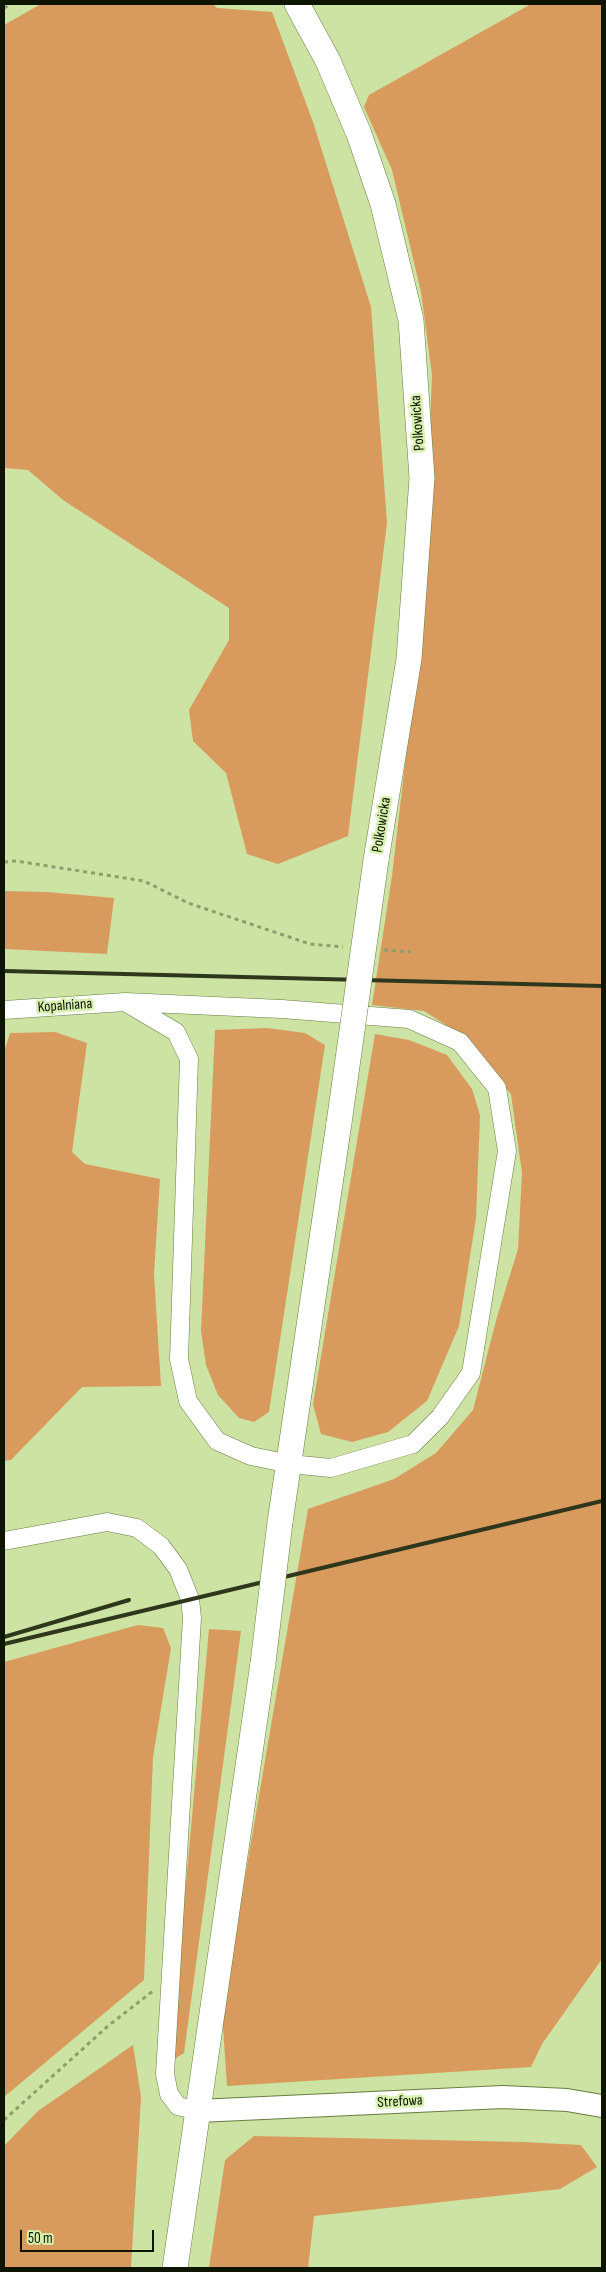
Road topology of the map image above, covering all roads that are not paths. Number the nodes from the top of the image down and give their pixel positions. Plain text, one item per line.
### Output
1 (297, 4) edge
2 (125, 1002) junction
3 (4, 1010) edge
4 (290, 1464) junction
5 (4, 1541) edge
6 (602, 2106) edge
7 (198, 2111) junction
8 (175, 2268) edge

1 - 4 main road, Polkowicka, bridge
2 - 3 street, Kopalniana
2 - 4 street, Kopalniana
2 - 4 street, Kopalniana
4 - 7 main road, Polkowicka, bridge
5 - 7 street
6 - 7 street, Strefowa
7 - 8 main road, Polkowicka

